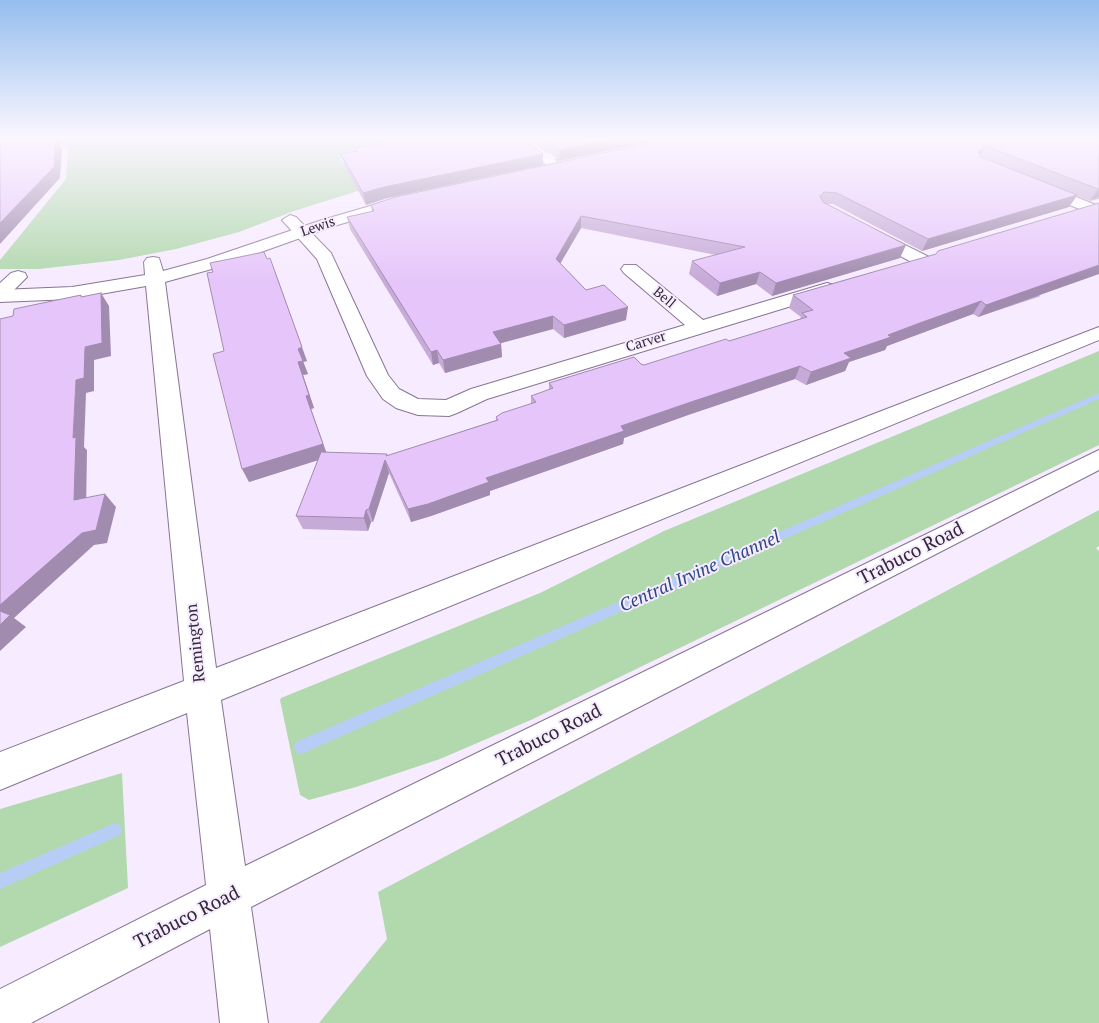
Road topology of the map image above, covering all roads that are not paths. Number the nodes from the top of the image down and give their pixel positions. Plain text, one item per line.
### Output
1 (403, 186) edge
2 (1037, 186) edge
3 (383, 191) edge
4 (420, 197) edge
5 (340, 203) dead end
6 (1095, 207) edge
7 (1062, 217) edge
8 (852, 223) edge
9 (297, 226) junction
10 (214, 246) dead end
11 (154, 266) junction
12 (630, 269) dead end
13 (895, 269) edge
14 (18, 277) edge
15 (848, 282) edge
16 (0, 294) edge
17 (698, 326) junction
18 (1099, 333) edge
19 (1099, 459) edge
20 (202, 690) junction
21 (0, 771) edge
22 (227, 898) junction
23 (0, 1014) edge
24 (244, 1023) edge

1 - 3 street
2 - 6 street
4 - 9 street, Lewis
5 - 9 street, Lewis
6 - 7 street
8 - 13 street
9 - 10 street, Lewis
9 - 11 street, Lewis
9 - 17 street, Carver
11 - 16 street, Lewis
11 - 20 street, Remington
12 - 17 street, Bell
14 - 16 street
15 - 17 street, Carver
18 - 20 street
19 - 22 street, Trabuco Road
20 - 21 street
20 - 22 street, Remington
22 - 23 street, Trabuco Road
22 - 24 street, Remington

